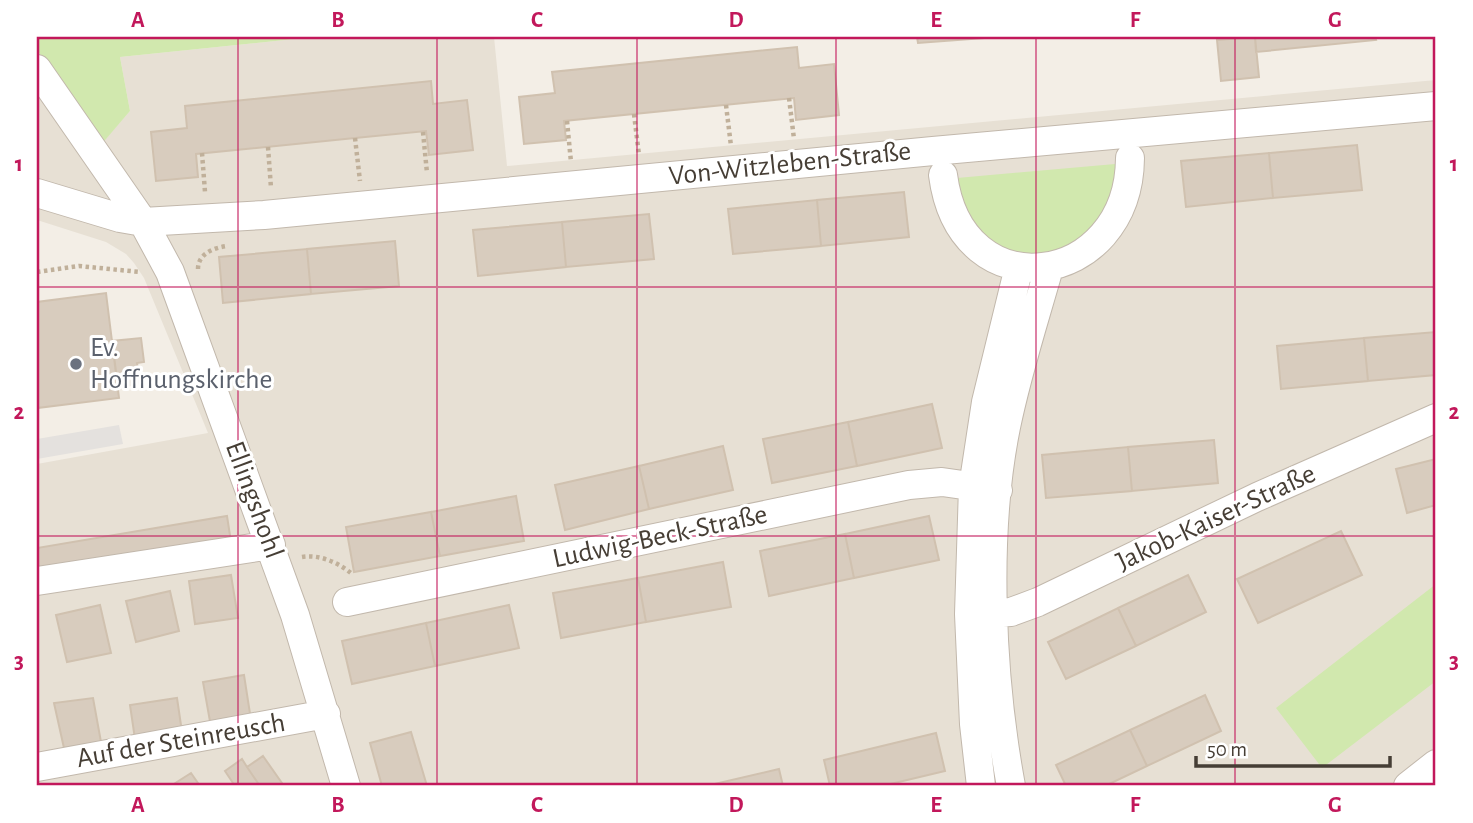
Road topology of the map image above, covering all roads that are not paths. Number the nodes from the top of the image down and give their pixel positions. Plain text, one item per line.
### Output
1 (37, 69) edge
2 (1436, 106) edge
3 (1130, 158) dead end
4 (943, 175) dead end
5 (37, 193) edge
6 (143, 222) junction
7 (1018, 267) junction
8 (1049, 268) junction
9 (1436, 418) edge
10 (985, 488) junction
11 (271, 545) junction
12 (37, 580) edge
13 (354, 592) road end
14 (982, 614) junction
15 (326, 714) junction
16 (1436, 764) edge
17 (37, 767) edge
18 (1010, 779) edge
19 (980, 781) edge
20 (346, 786) edge
21 (1408, 786) edge

1 - 6 street, Ellingshohl
2 - 6 street, Von-Witzleben-Straße
3 - 8 street
4 - 7 street
5 - 6 street, Von-Witzleben-Straße
6 - 11 street, Ellingshohl
7 - 8 street
7 - 10 street
8 - 10 street
9 - 14 street, Jakob-Kaiser-Straße
10 - 13 street, Ludwig-Beck-Straße
10 - 14 street
11 - 12 street
11 - 15 street, Ellingshohl
14 - 18 street
14 - 19 street
15 - 17 street, Auf der Steinreusch
15 - 20 street, Ellingshohl
16 - 21 street
18 - 19 street

